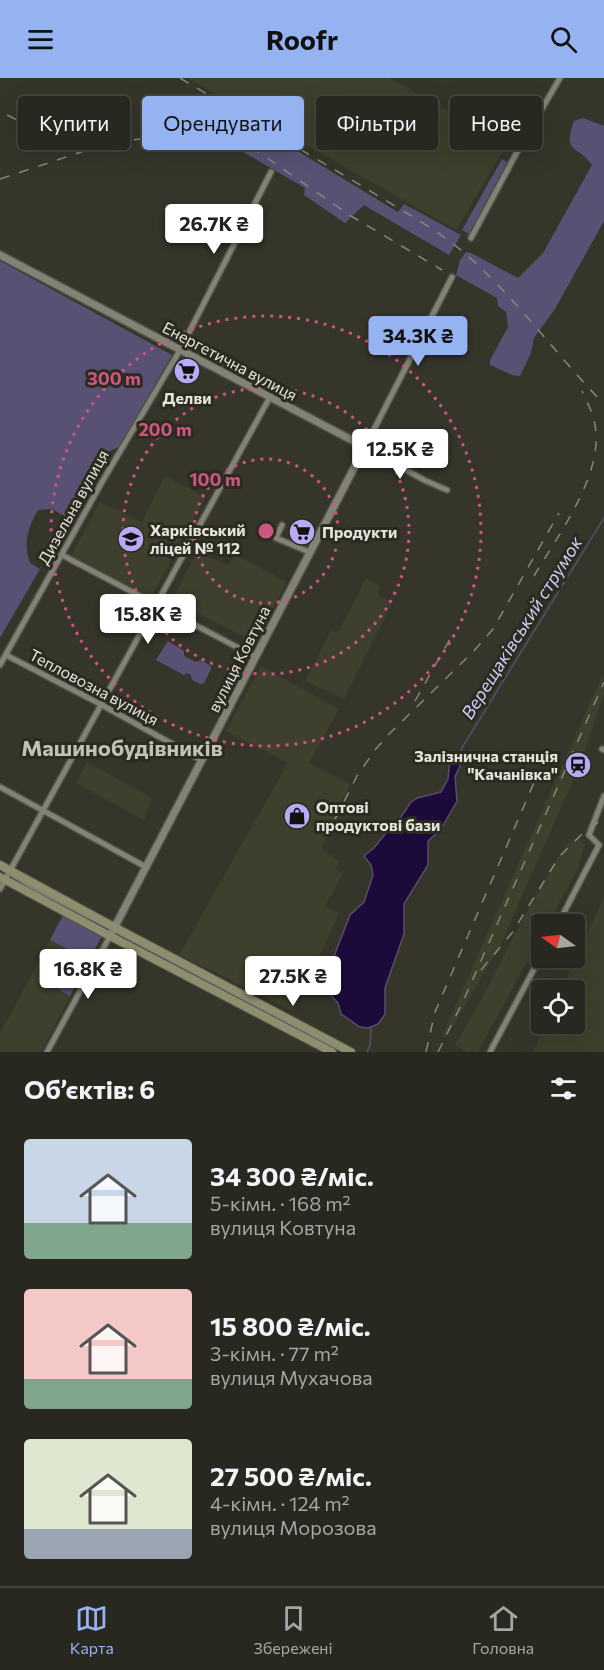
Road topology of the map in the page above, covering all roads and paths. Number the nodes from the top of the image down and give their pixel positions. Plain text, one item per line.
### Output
1 (560, 78) edge
2 (271, 172) dead end
3 (471, 238) dead end
4 (0, 255) edge
5 (452, 277) dead end
6 (180, 350) junction
7 (270, 397) junction
8 (365, 447) junction
9 (447, 490) dead end
10 (282, 525) dead end
11 (309, 552) junction
12 (62, 555) junction
13 (157, 605) junction
14 (6, 655) junction
15 (256, 657) junction
16 (0, 665) edge
17 (102, 705) junction
18 (201, 760) junction
19 (0, 787) edge
20 (604, 796) edge
21 (44, 810) junction
22 (0, 865) edge
23 (146, 867) junction
24 (11, 871) junction
25 (3, 878) edge
26 (0, 889) edge
27 (563, 914) edge
28 (114, 927) junction
29 (110, 936) junction
30 (535, 968) edge
31 (47, 1052) edge
32 (332, 1052) edge
33 (351, 1052) edge
34 (490, 1052) edge

1 - 3 street
2 - 6 street, Дизельна вулиця
4 - 6 street, Енергетична вулиця
5 - 8 street, вулиця Ковтуна
6 - 7 street, Енергетична вулиця
6 - 12 street, Дизельна вулиця
7 - 8 street, Енергетична вулиця
7 - 13 street
8 - 9 street, Енергетична вулиця
8 - 11 street, вулиця Ковтуна
10 - 11 street
11 - 15 street, вулиця Ковтуна
12 - 13 street
12 - 14 street, Дизельна вулиця
13 - 15 street
13 - 17 street
14 - 16 street, Дизельна вулиця
14 - 17 street, Тепловозна вулиця
15 - 18 street, вулиця Ковтуна
17 - 18 street, Тепловозна вулиця
17 - 21 street
18 - 23 street, вулиця Ковтуна
19 - 21 street
20 - 27 street
21 - 23 street
21 - 24 street
22 - 24 main road
23 - 28 street, вулиця Ковтуна
24 - 25 street
24 - 28 main road
25 - 26 street
25 - 29 main road
28 - 29 street, вулиця Ковтуна
28 - 33 main road
29 - 31 street, вулиця Ковтуна
29 - 32 main road
30 - 34 street

